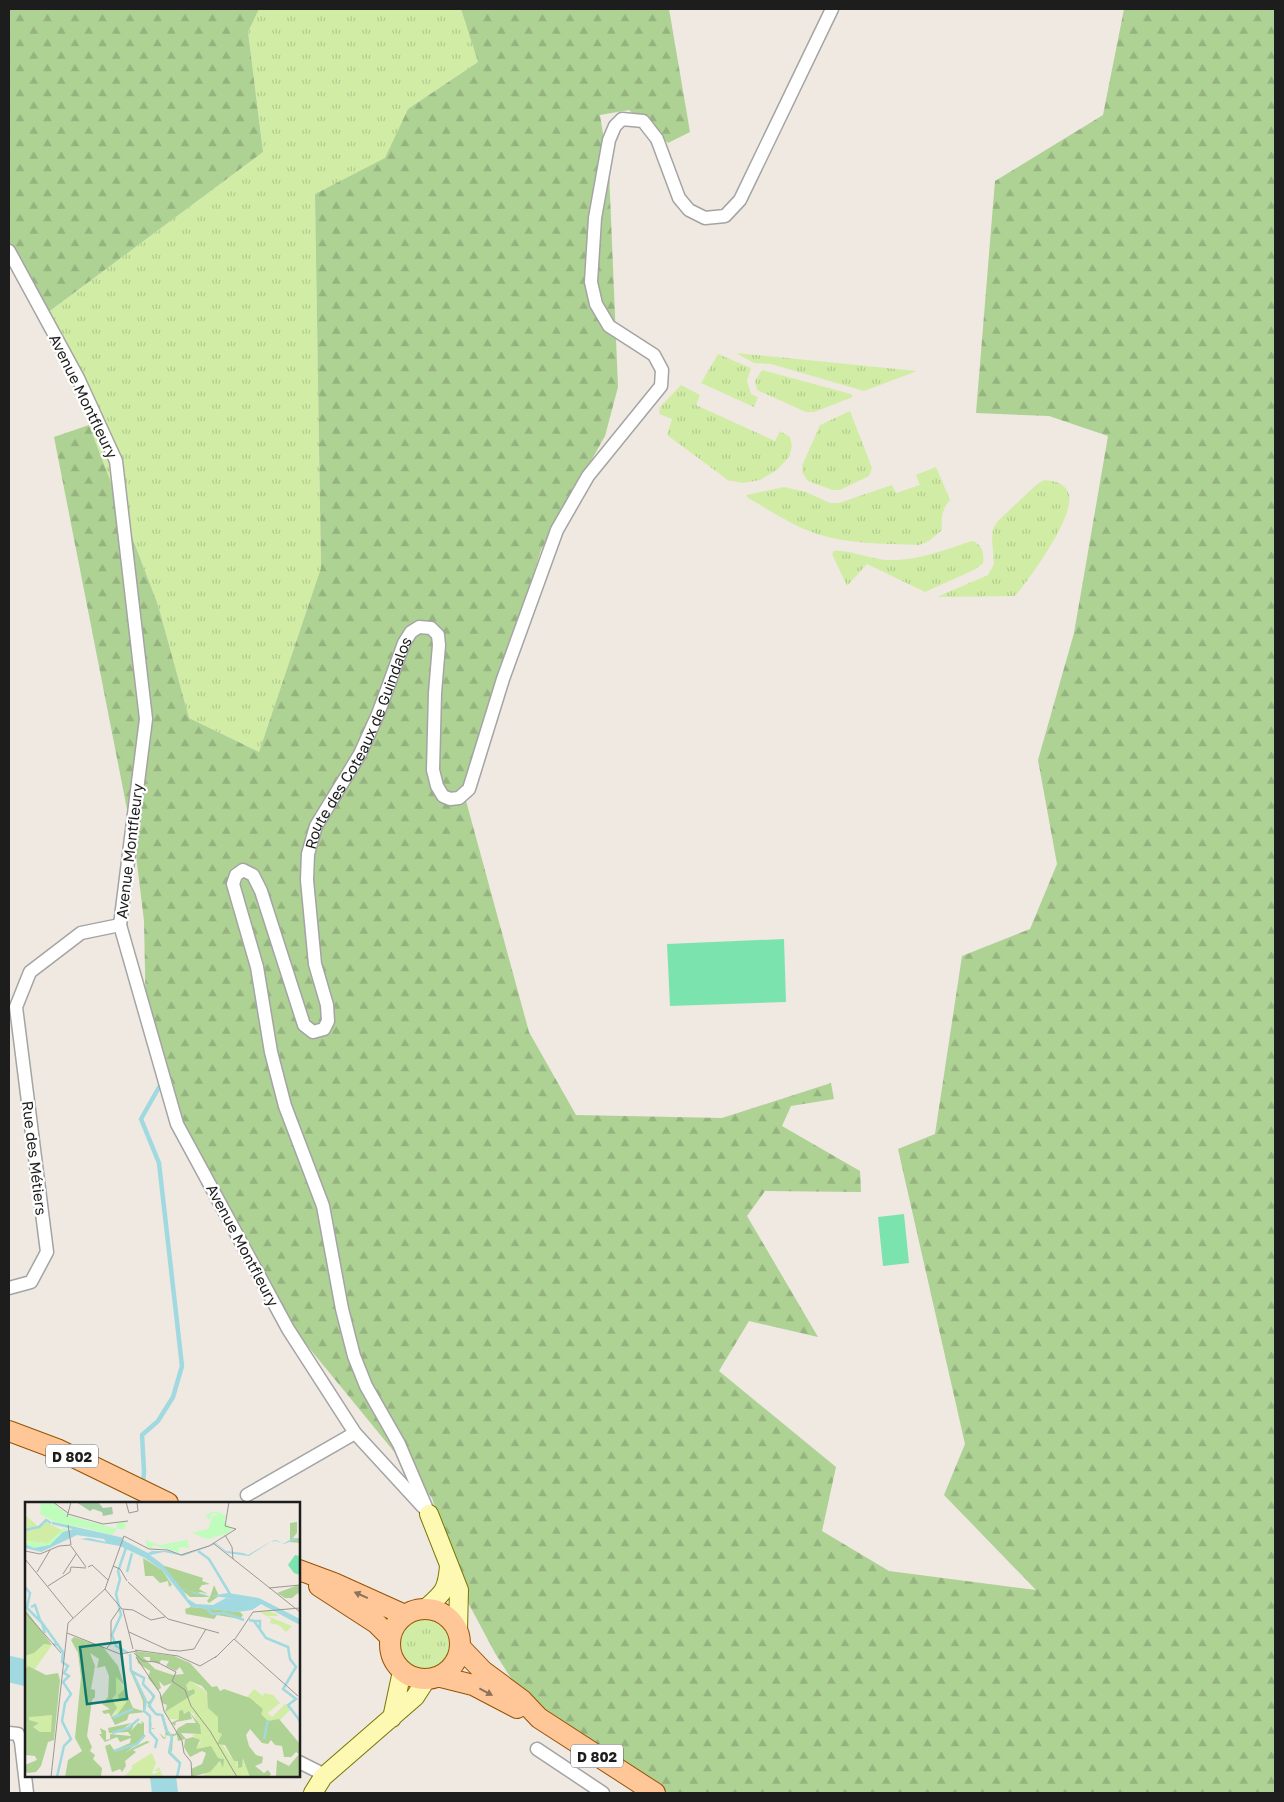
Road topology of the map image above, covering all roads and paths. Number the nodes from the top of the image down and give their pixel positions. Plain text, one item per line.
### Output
1 (832, 9) edge
2 (9, 251) edge
3 (120, 924) junction
4 (13, 1008) edge
5 (9, 1288) edge
6 (9, 1431) edge
7 (355, 1433) junction
8 (247, 1496) dead end
9 (160, 1499) edge
10 (429, 1514) junction
11 (449, 1566) junction
12 (300, 1571) edge
13 (300, 1572) edge
14 (424, 1609) junction
15 (406, 1615) junction
16 (390, 1637) junction
17 (459, 1639) junction
18 (402, 1671) junction
19 (433, 1678) junction
20 (392, 1718) junction
21 (539, 1718) junction
22 (13, 1733) edge
23 (537, 1749) dead end
24 (300, 1763) edge
25 (25, 1776) edge
26 (25, 1777) edge
27 (323, 1777) junction
28 (27, 1793) edge
29 (313, 1793) edge
30 (602, 1793) edge
31 (655, 1793) edge

1 - 10 street, Route des Coteaux de Guindalos
2 - 3 street, Avenue Montfleury
3 - 4 street, Rue des Métiers
3 - 7 street, Avenue Montfleury
4 - 5 street, Rue des Métiers
6 - 9 main road, D 802
7 - 8 street
7 - 10 street, Avenue Montfleury
10 - 11 street, Route des Coteaux de Guindalos
11 - 14 street
11 - 17 street, Route des Coteaux de Guindalos
15 -> 12 main road
13 - 16 main road
14 - 15 main road
14 - 17 main road
15 - 16 main road
16 - 18 main road
17 - 19 main road
17 - 21 main road, D 802
18 - 19 main road
18 - 20 street
19 - 20 street
19 -> 21 main road, D 802
20 - 27 street
21 - 31 main road, D 802
22 - 25 street
23 - 30 street
24 - 27 street
26 - 28 street
27 - 29 street

